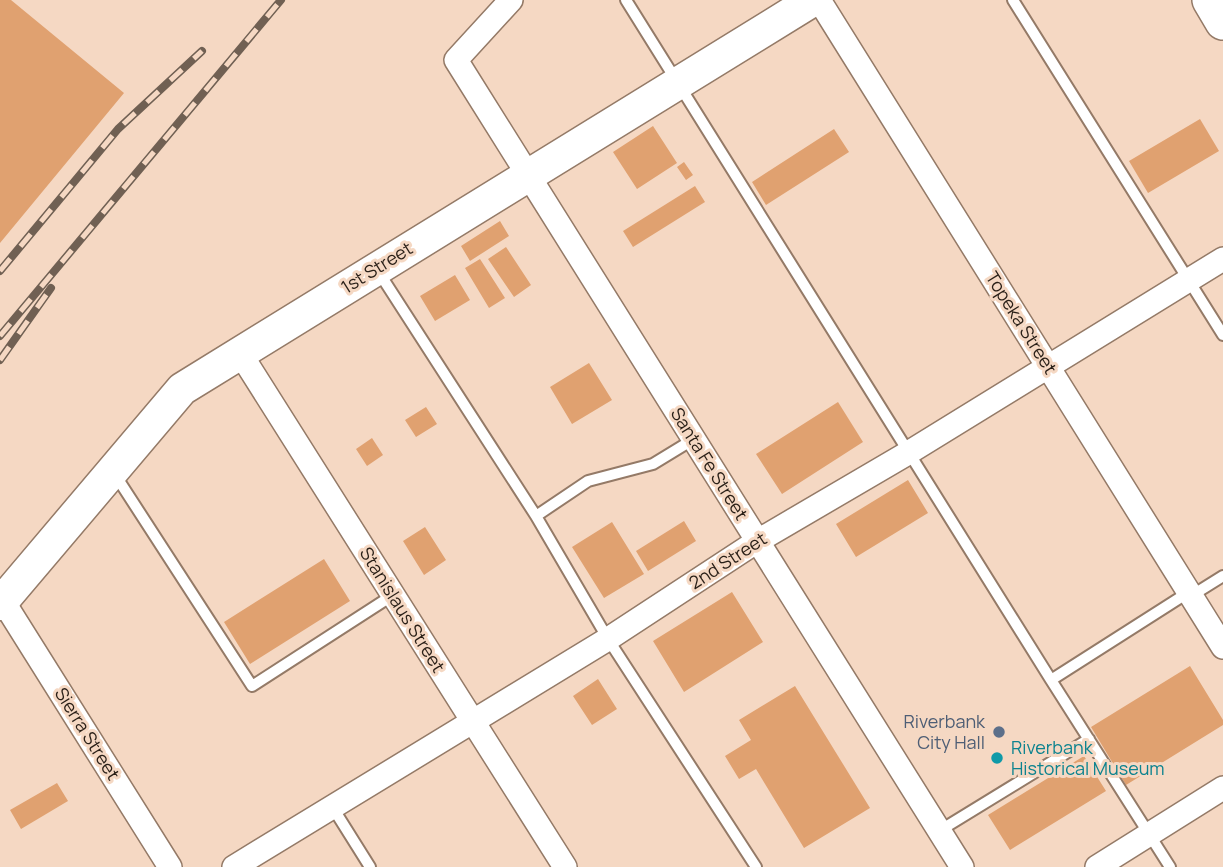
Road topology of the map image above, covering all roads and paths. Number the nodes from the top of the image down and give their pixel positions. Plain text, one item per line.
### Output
1 (511, 0) edge
2 (626, 0) edge
3 (813, 0) edge
4 (819, 0) edge
5 (1013, 0) edge
6 (1210, 0) edge
7 (1223, 22) edge
8 (678, 82) junction
9 (528, 174) junction
10 (1223, 259) edge
11 (377, 268) junction
12 (1188, 280) junction
13 (1223, 335) edge
14 (240, 354) junction
15 (1048, 367) junction
16 (694, 439) junction
17 (908, 453) junction
18 (113, 471) junction
19 (536, 516) junction
20 (757, 542) junction
21 (1223, 576) edge
22 (1190, 594) junction
23 (393, 595) junction
24 (1, 603) edge
25 (608, 639) junction
26 (1223, 646) edge
27 (1051, 680) junction
28 (473, 723) junction
29 (1089, 739) junction
30 (1223, 788) edge
31 (333, 808) junction
32 (939, 831) junction
33 (1149, 834) junction
34 (753, 866) edge
35 (170, 867) edge
36 (234, 867) edge
37 (370, 867) edge
38 (565, 867) edge
39 (962, 867) edge
40 (1097, 867) edge
41 (1170, 867) edge

1 - 9 street, Santa Fe Street
2 - 8 lane
3 - 8 street, 1st Street
4 - 15 street, Topeka Street
5 - 12 lane
6 - 7 main road
8 - 9 street, 1st Street
8 - 17 lane
9 - 11 street, 1st Street
9 - 16 street, Santa Fe Street
10 - 12 street, 2nd Street
11 - 14 street, 1st Street
11 - 19 lane
12 - 13 lane
12 - 15 street, 2nd Street
14 - 18 street, 1st Street
14 - 23 street, Stanislaus Street
15 - 17 street, 2nd Street
15 - 22 street, Topeka Street
16 - 19 lane
16 - 20 street, Santa Fe Street
17 - 20 street, 2nd Street
17 - 27 lane
18 - 23 lane
18 - 24 street, 1st Street
19 - 25 lane
20 - 25 street, 2nd Street
20 - 32 street, Santa Fe Street
21 - 22 lane
22 - 26 street, Topeka Street
22 - 27 lane
23 - 28 street, Stanislaus Street
24 - 35 street, Sierra Street
25 - 28 street, 2nd Street
25 - 34 lane
27 - 29 lane
28 - 31 street, 2nd Street
28 - 38 street, Stanislaus Street
29 - 32 lane
29 - 33 lane
30 - 33 street
31 - 36 street, 2nd Street
31 - 37 lane
32 - 39 street, Santa Fe Street
33 - 40 street
33 - 41 lane

